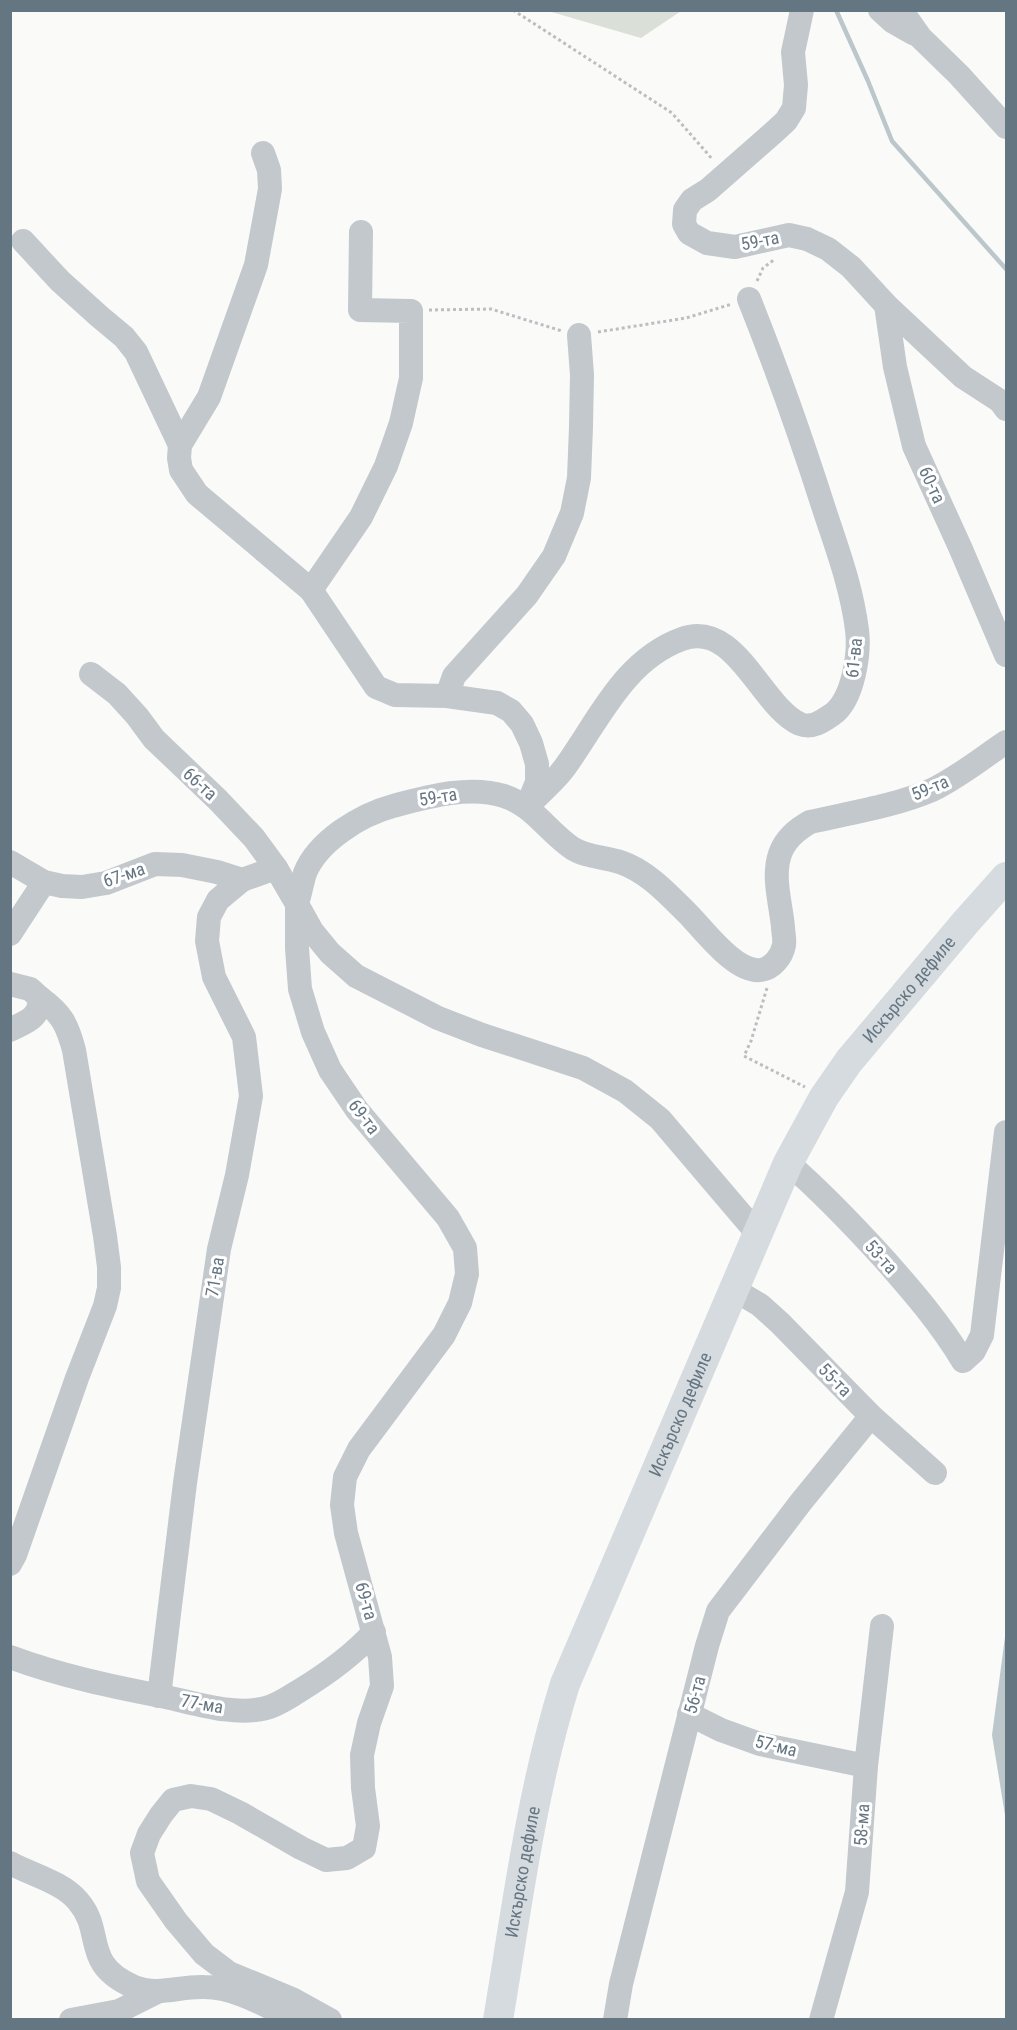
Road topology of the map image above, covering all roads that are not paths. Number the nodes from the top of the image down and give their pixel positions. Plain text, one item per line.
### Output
1 (802, 10) edge
2 (880, 10) edge
3 (902, 10) edge
4 (920, 37) junction
5 (1006, 128) edge
6 (263, 153) dead end
7 (361, 232) dead end
8 (23, 241) dead end
9 (750, 298) road end
10 (886, 305) junction
11 (579, 335) dead end
12 (1006, 409) edge
13 (180, 445) junction
14 (311, 590) junction
15 (1006, 655) edge
16 (91, 674) dead end
17 (447, 696) junction
18 (1006, 742) edge
19 (527, 807) junction
20 (10, 862) edge
21 (276, 868) junction
22 (1006, 877) edge
23 (242, 880) junction
24 (44, 882) junction
25 (297, 904) junction
26 (10, 934) edge
27 (10, 984) edge
28 (40, 998) junction
29 (10, 1030) edge
30 (1006, 1132) edge
31 (788, 1163) junction
32 (757, 1233) junction
33 (733, 1289) junction
34 (871, 1416) junction
35 (935, 1473) dead end
36 (10, 1564) edge
37 (882, 1626) dead end
38 (374, 1632) junction
39 (10, 1657) edge
40 (159, 1696) junction
41 (690, 1714) junction
42 (866, 1766) junction
43 (10, 1863) edge
44 (155, 1992) junction
45 (71, 2019) edge
46 (294, 2019) edge
47 (330, 2019) edge
48 (498, 2019) edge
49 (615, 2019) edge
50 (821, 2019) edge

1 - 10 street, 59-та
2 - 4 street
3 - 4 street
4 - 5 street
6 - 13 street
7 - 14 street
8 - 13 street
9 - 19 street, 61-ва
10 - 12 street, 59-та
10 - 15 street, 60-та
11 - 17 street
13 - 14 street
14 - 17 street
16 - 21 street, 66-та
17 - 19 street
18 - 19 street, 59-та
19 - 25 street, 59-та
20 - 24 street, 67-ма
21 - 23 street
21 - 25 street, 66-та
22 - 31 main road, Искърско дефиле
23 - 24 street, 67-ма
23 - 40 street, 71-ва
24 - 26 street
25 - 32 street
25 - 38 street, 69-та
27 - 28 street
28 - 29 street
28 - 36 street
30 - 31 street, 53-та
31 - 32 main road, Искърско дефиле
32 - 33 main road, Искърско дефиле
33 - 34 street, 55-та
33 - 48 main road, Искърско дефиле
34 - 35 street, 55-та
34 - 41 street, 56-та
37 - 42 street, 58-ма
38 - 40 street, 77-ма
38 - 47 street, 69-та
39 - 40 street, 77-ма
41 - 42 street, 57-ма
41 - 49 street, 56-та
42 - 50 street, 58-ма
43 - 44 street
44 - 45 street
44 - 46 street

